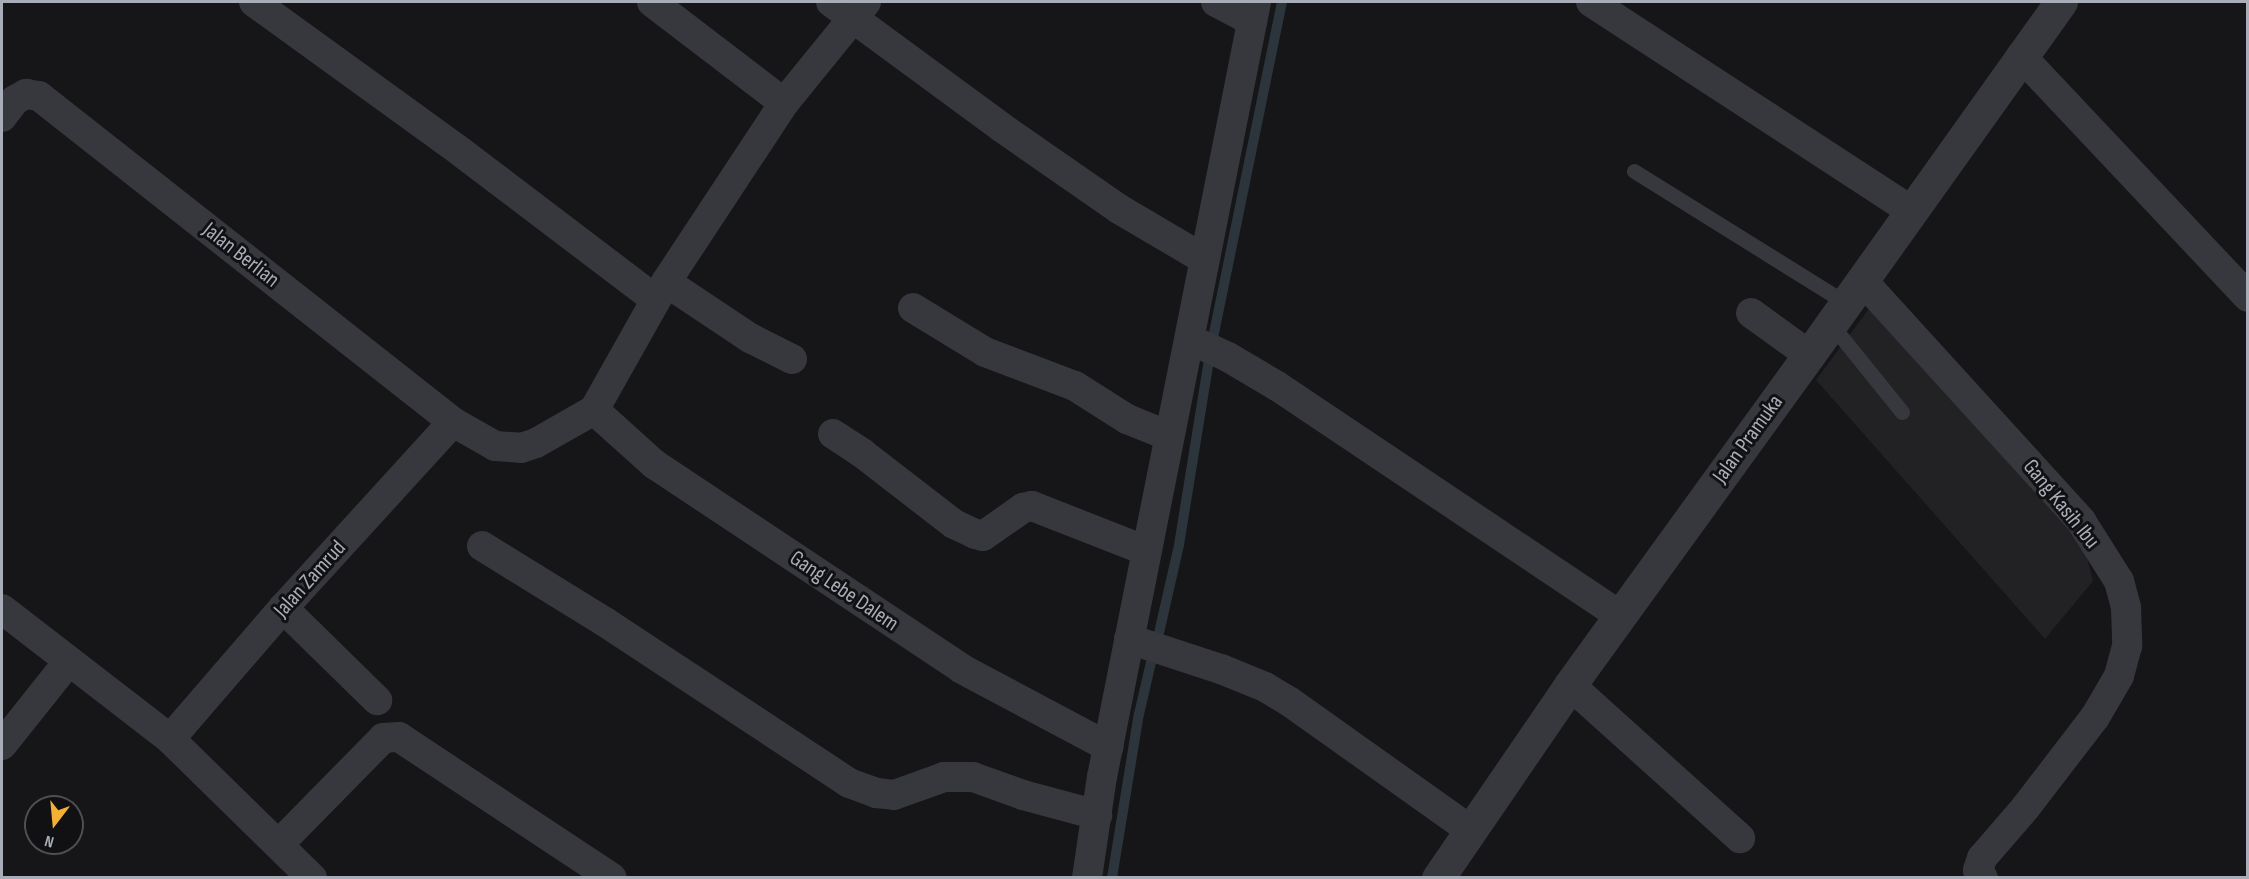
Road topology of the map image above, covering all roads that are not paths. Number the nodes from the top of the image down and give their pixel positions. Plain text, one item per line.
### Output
1 (254, 2) edge
2 (652, 2) edge
3 (1216, 2) edge
4 (1591, 2) edge
5 (2061, 2) edge
6 (850, 7) edge
7 (1254, 11) edge
8 (2021, 56) junction
9 (784, 103) junction
10 (2, 117) edge
11 (1634, 171) dead end
12 (1911, 211) junction
13 (1204, 259) junction
14 (661, 291) junction
15 (2247, 297) edge
16 (1846, 302) junction
17 (913, 308) dead end
18 (1751, 313) dead end
19 (1191, 340) junction
20 (1809, 355) junction
21 (792, 359) dead end
22 (594, 410) junction
23 (1902, 412) dead end
24 (453, 422) junction
25 (833, 434) dead end
26 (1169, 436) junction
27 (482, 546) dead end
28 (1147, 551) junction
29 (283, 608) junction
30 (2, 609) edge
31 (1620, 616) junction
32 (1129, 639) junction
33 (68, 662) junction
34 (1570, 685) junction
35 (377, 700) dead end
36 (170, 739) junction
37 (2, 745) edge
38 (1110, 747) junction
39 (1097, 815) junction
40 (1470, 830) junction
41 (1740, 837) dead end
42 (294, 866) edge
43 (612, 878) edge
44 (1087, 878) edge
45 (1438, 878) edge
46 (1983, 878) edge

1 - 14 street
2 - 9 street
3 - 7 street
4 - 12 street
5 - 8 street, Jalan Pramuka
6 - 9 street
6 - 13 street
7 - 13 street
8 - 12 street, Jalan Pramuka
8 - 15 street
9 - 14 street
10 - 24 street, Jalan Berlian
11 - 16 lane
12 - 16 street, Jalan Pramuka
13 - 19 street
14 - 21 street
14 - 22 street
16 - 20 street, Jalan Pramuka
16 - 23 lane
16 - 46 street, Gang Kasih Ibu
17 - 26 street
18 - 20 street
19 - 26 street
19 - 31 street
20 - 31 street, Jalan Pramuka
22 - 24 street, Jalan Berlian
22 - 38 street, Gang Lebe Dalem
24 - 29 street, Jalan Zamrud
25 - 28 street
26 - 28 street
27 - 39 street
28 - 32 street
29 - 35 street
29 - 36 street, Jalan Zamrud
30 - 33 street
31 - 34 street, Jalan Pramuka
32 - 38 street
32 - 40 street
33 - 36 street
33 - 37 street
34 - 40 street, Jalan Pramuka
34 - 41 street
36 - 42 street
38 - 39 street
39 - 44 street
40 - 45 street, Jalan Pramuka
42 - 43 street

